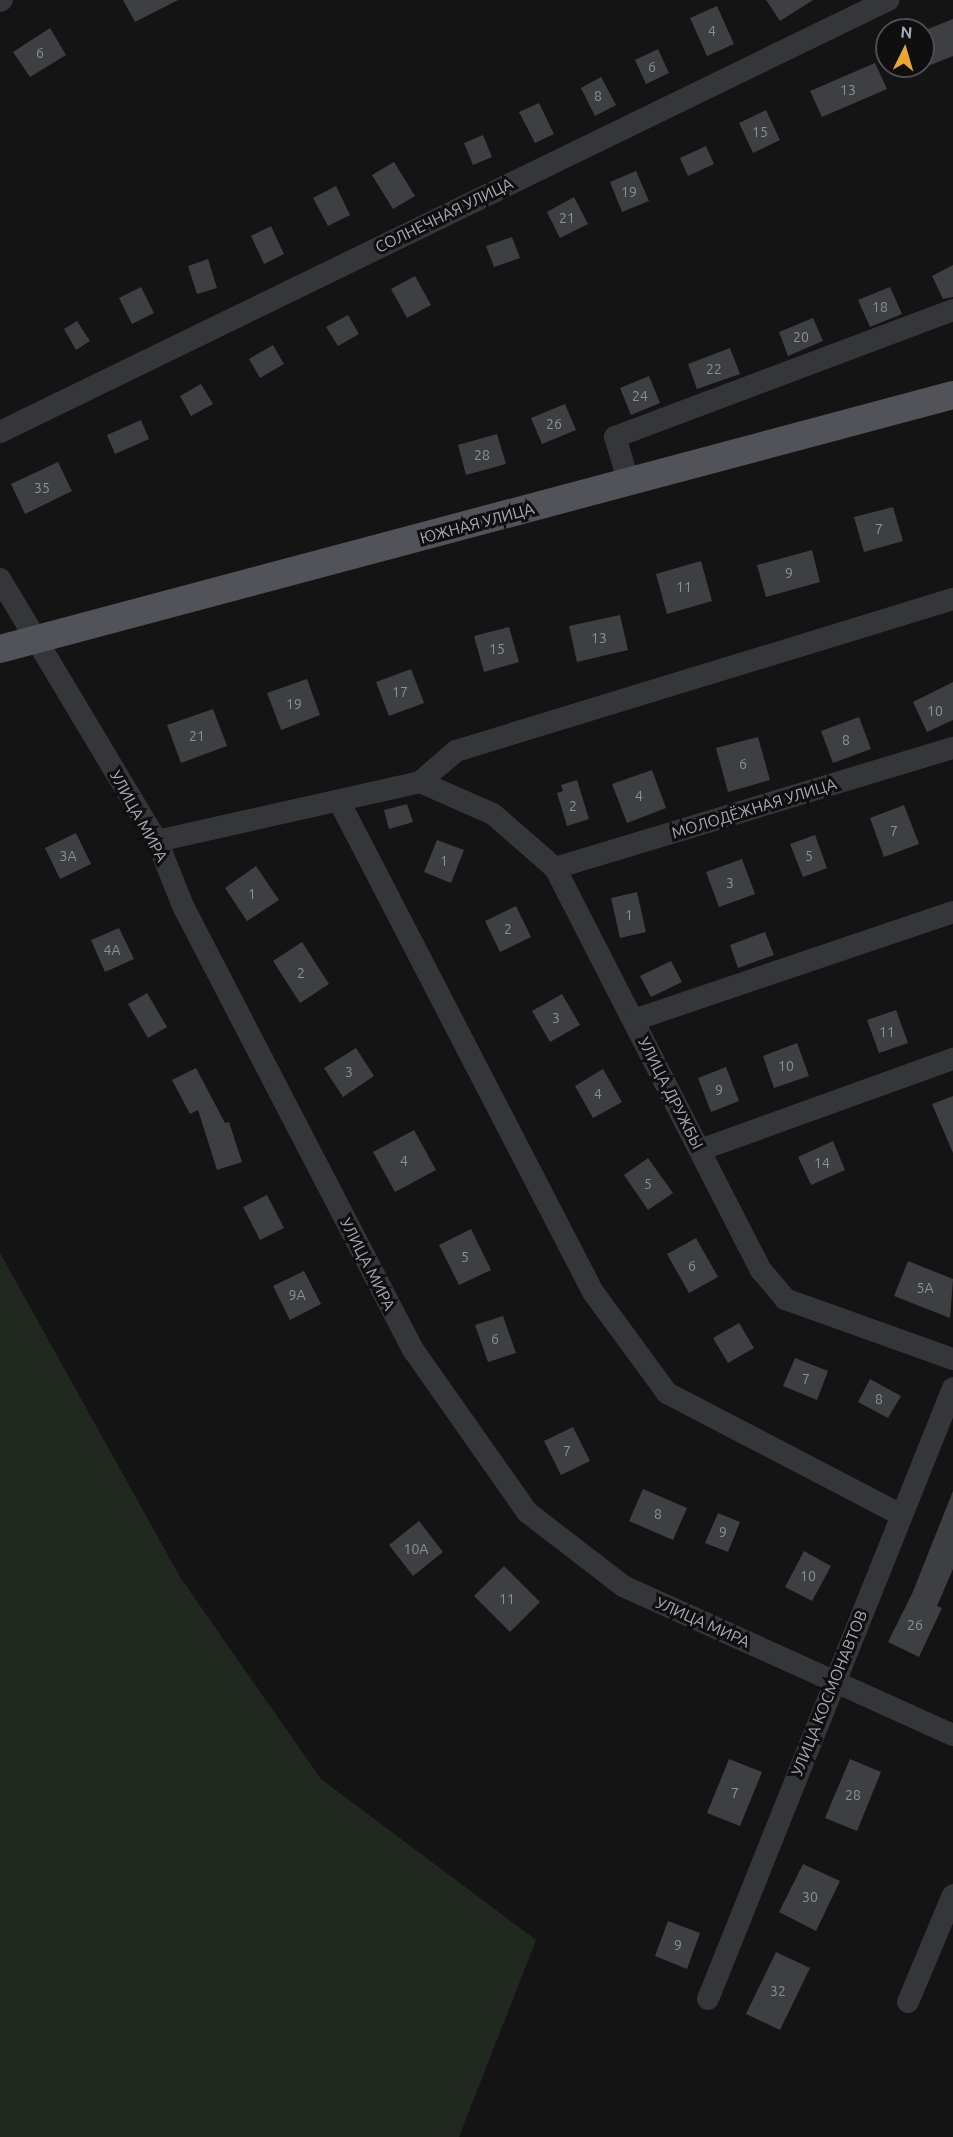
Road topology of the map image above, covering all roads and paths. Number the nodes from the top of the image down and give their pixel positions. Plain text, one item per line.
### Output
1 (888, 0) edge
2 (953, 310) edge
3 (953, 395) edge
4 (0, 432) edge
5 (629, 483) junction
6 (0, 579) edge
7 (953, 599) edge
8 (35, 639) junction
9 (0, 649) edge
10 (953, 748) edge
11 (420, 782) junction
12 (339, 801) junction
13 (157, 842) junction
14 (555, 868) junction
15 (953, 912) edge
16 (634, 1020) junction
17 (953, 1059) edge
18 (700, 1150) junction
19 (953, 1359) edge
20 (953, 1388) edge
21 (902, 1515) junction
22 (833, 1681) junction
23 (953, 1735) edge
24 (953, 1895) edge
25 (708, 1999) dead end
26 (908, 2002) dead end

1 - 4 street, СОЛНЕЧНАЯ УЛИЦА
2 - 5 street
3 - 5 main road, ЮЖНАЯ УЛИЦА
5 - 8 main road, ЮЖНАЯ УЛИЦА
6 - 8 street, УЛИЦА МИРА
7 - 11 street
8 - 9 main road, ЮЖНАЯ УЛИЦА
8 - 13 street, УЛИЦА МИРА
10 - 14 street, МОЛОДЁЖНАЯ УЛИЦА
11 - 12 street
11 - 14 street, УЛИЦА ДРУЖБЫ
12 - 13 street
12 - 21 street
13 - 22 street, УЛИЦА МИРА
14 - 16 street, УЛИЦА ДРУЖБЫ
15 - 16 street
16 - 18 street, УЛИЦА ДРУЖБЫ
17 - 18 street
18 - 19 street, УЛИЦА ДРУЖБЫ
20 - 21 street, УЛИЦА КОСМОНАВТОВ
21 - 22 street, УЛИЦА КОСМОНАВТОВ
22 - 23 street, УЛИЦА МИРА
22 - 25 street, УЛИЦА КОСМОНАВТОВ
24 - 26 street

